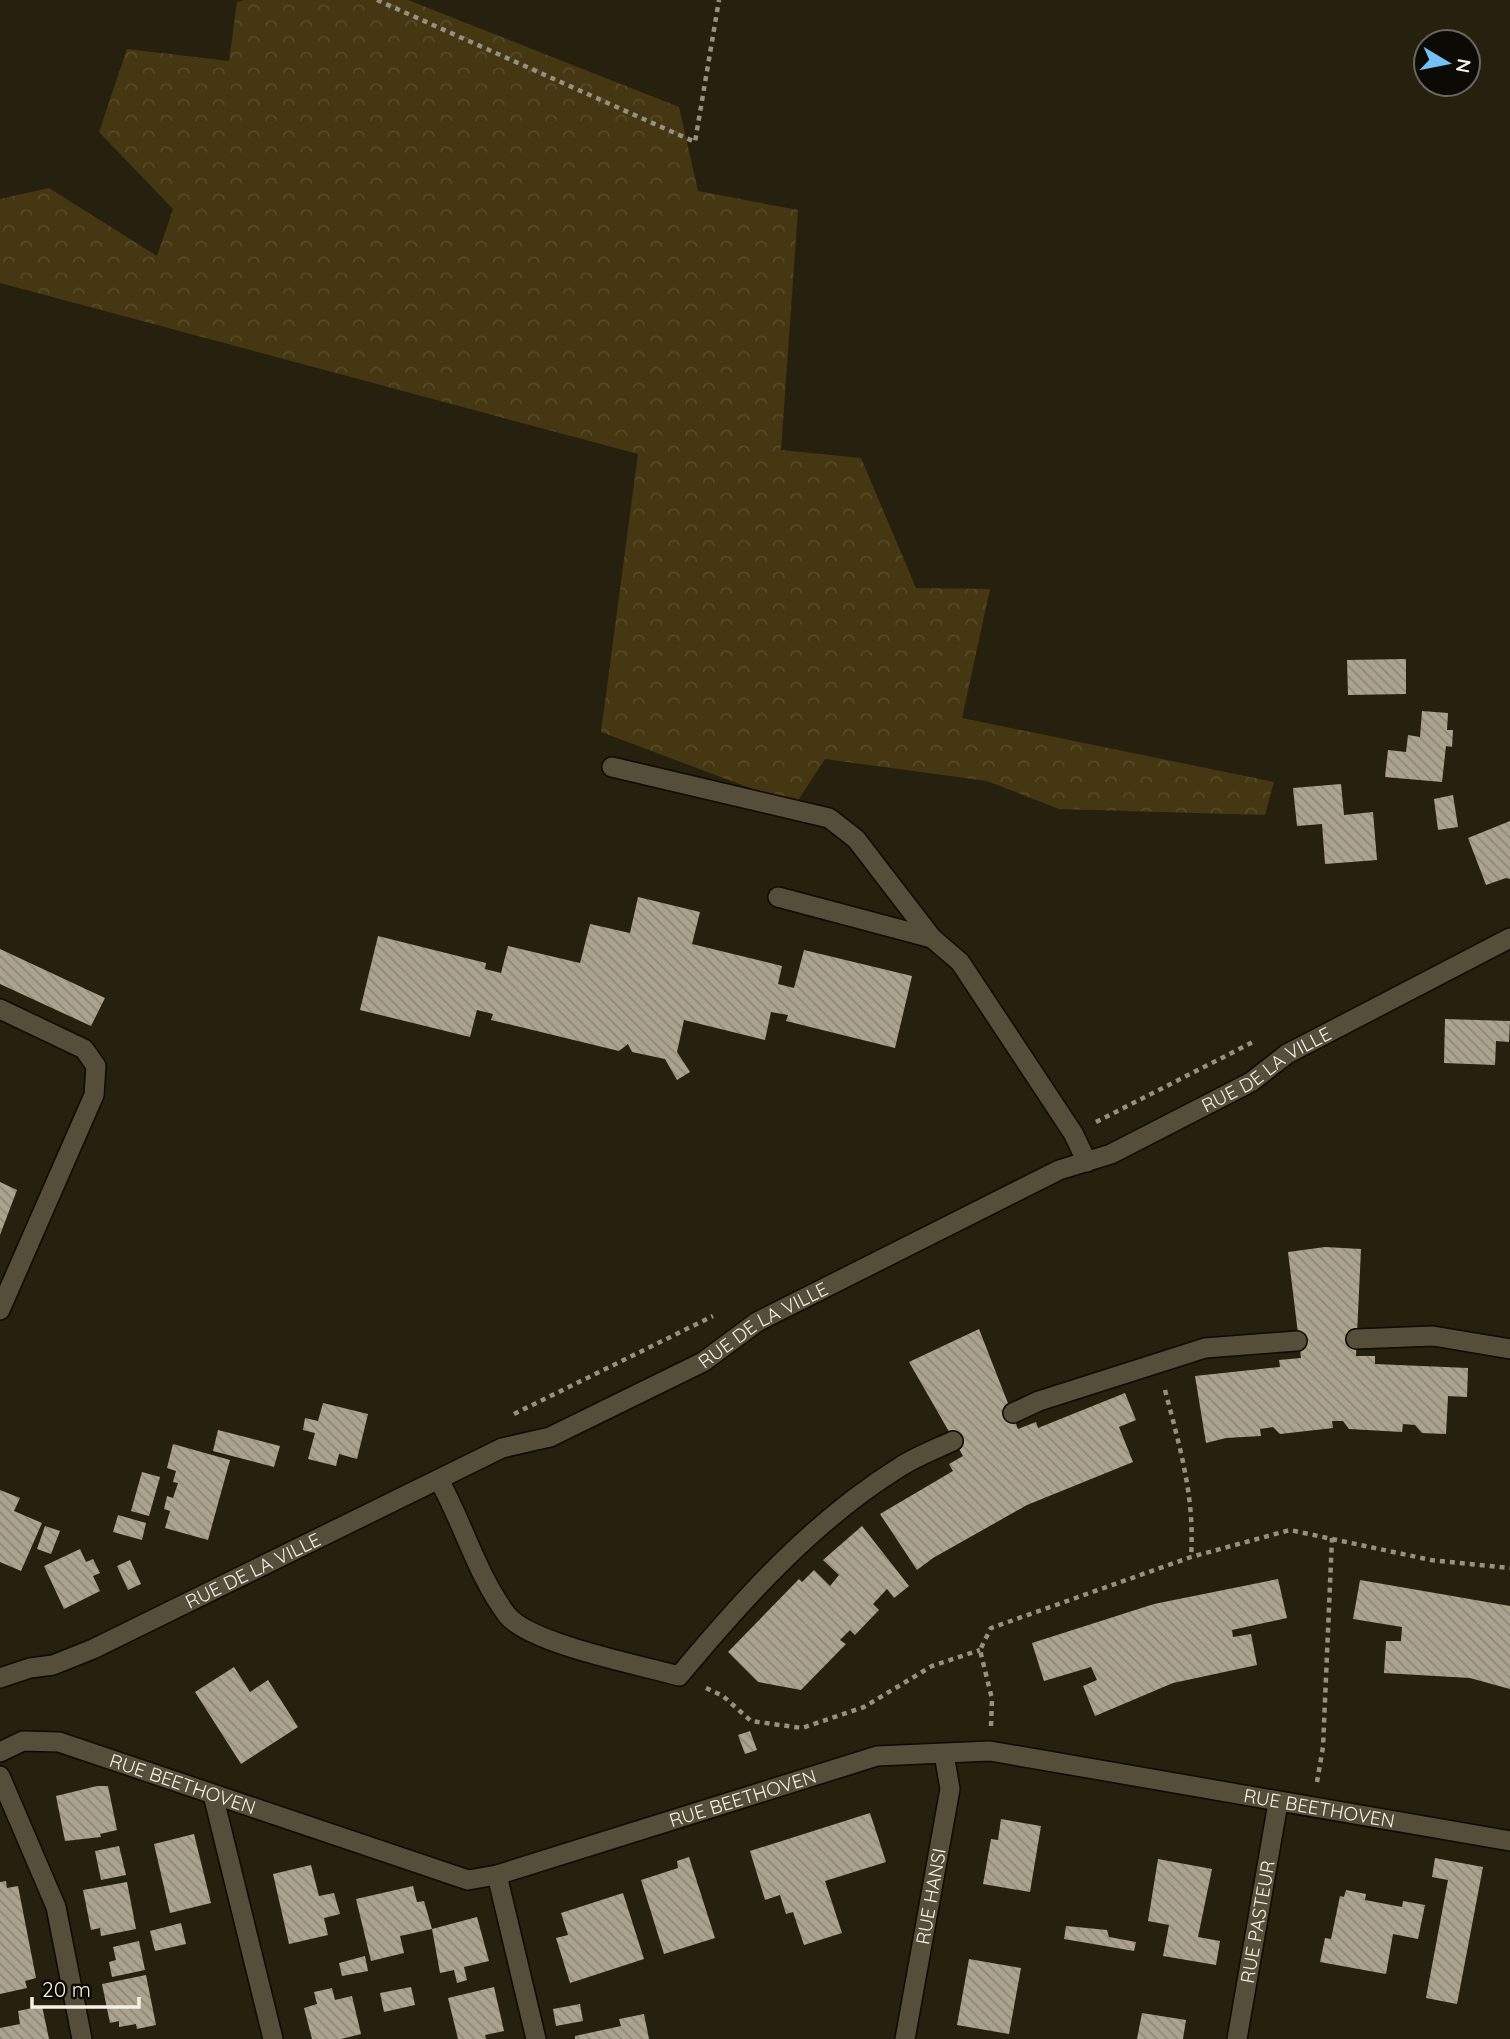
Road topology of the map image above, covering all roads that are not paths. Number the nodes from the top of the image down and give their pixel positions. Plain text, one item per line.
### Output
1 (612, 767) dead end
2 (778, 897) dead end
3 (932, 938) junction
4 (1510, 938) edge
5 (0, 1009) edge
6 (1087, 1162) junction
7 (0, 1310) edge
8 (1356, 1339) dead end
9 (1297, 1341) dead end
10 (1510, 1349) edge
11 (1013, 1413) dead end
12 (953, 1441) dead end
13 (439, 1480) junction
14 (0, 1678) edge
15 (0, 1752) edge
16 (944, 1754) junction
17 (0, 1776) edge
18 (214, 1795) junction
19 (1278, 1803) junction
20 (1510, 1841) edge
21 (497, 1875) junction
22 (82, 2039) edge
23 (273, 2039) edge
24 (536, 2039) edge
25 (905, 2039) edge
26 (1237, 2039) edge

1 - 3 street
2 - 3 street
3 - 6 street
4 - 6 street, RUE DE LA VILLE
5 - 7 street
6 - 13 street, RUE DE LA VILLE
8 - 10 street
9 - 11 street
12 - 13 street
13 - 14 street, RUE DE LA VILLE
15 - 18 street, RUE BEETHOVEN
16 - 19 street, RUE BEETHOVEN
16 - 21 street, RUE BEETHOVEN
16 - 25 street, RUE HANSI
17 - 22 street
18 - 21 street, RUE BEETHOVEN
18 - 23 street
19 - 20 street, RUE BEETHOVEN
19 - 26 street, RUE PASTEUR
21 - 24 street

